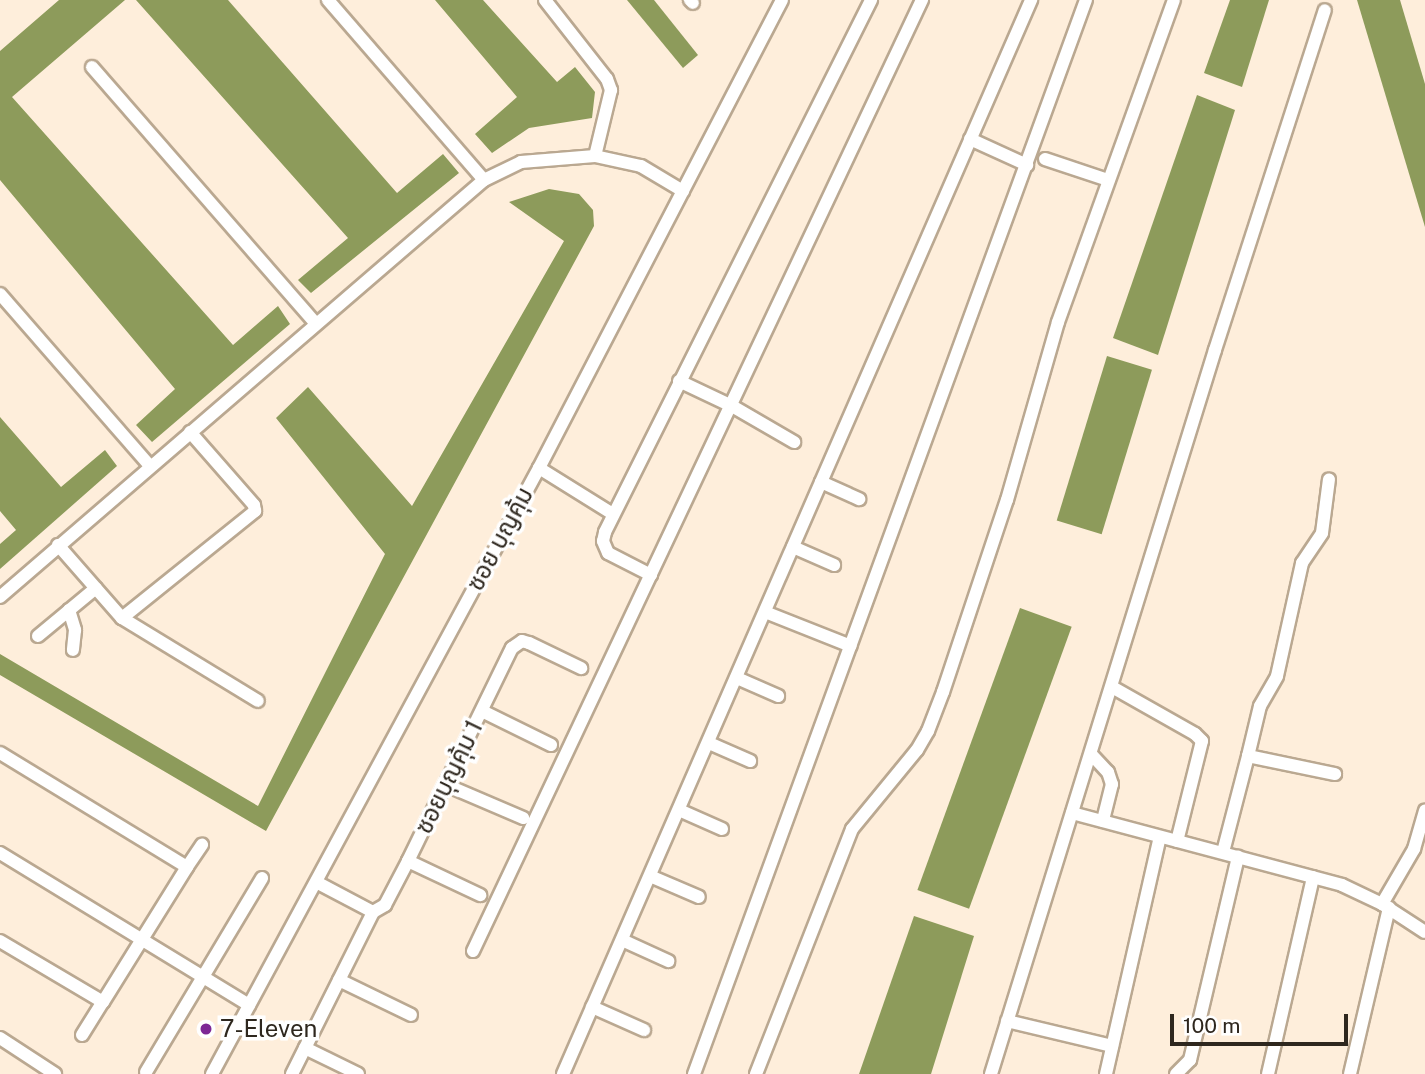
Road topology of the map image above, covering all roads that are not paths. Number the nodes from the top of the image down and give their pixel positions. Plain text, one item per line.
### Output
1 (328, 0) edge
2 (545, 0) edge
3 (782, 0) edge
4 (871, 0) edge
5 (922, 0) edge
6 (1031, 0) edge
7 (1086, 0) edge
8 (1174, 0) edge
9 (1325, 10) dead end
10 (92, 67) dead end
11 (970, 139) junction
12 (595, 156) junction
13 (1045, 159) dead end
14 (1027, 164) junction
15 (484, 180) junction
16 (1108, 180) junction
17 (683, 191) junction
18 (0, 294) edge
19 (315, 323) junction
20 (679, 381) junction
21 (732, 406) junction
22 (190, 432) junction
23 (794, 442) dead end
24 (150, 466) junction
25 (539, 468) junction
26 (1329, 480) dead end
27 (821, 482) junction
28 (859, 499) dead end
29 (613, 514) junction
30 (58, 545) junction
31 (793, 547) junction
32 (834, 565) dead end
33 (651, 575) junction
34 (96, 588) junction
35 (0, 597) edge
36 (69, 610) junction
37 (765, 612) junction
38 (122, 618) junction
39 (38, 636) dead end
40 (851, 646) junction
41 (73, 650) dead end
42 (581, 667) dead end
43 (737, 678) junction
44 (1112, 687) junction
45 (778, 696) dead end
46 (258, 701) dead end
47 (482, 711) junction
48 (709, 743) junction
49 (551, 745) dead end
50 (0, 753) edge
51 (1091, 754) junction
52 (1248, 756) junction
53 (750, 761) dead end
54 (1335, 774) dead end
55 (446, 785) junction
56 (679, 810) junction
57 (1425, 811) edge
58 (1072, 813) junction
59 (523, 818) dead end
60 (1103, 821) junction
61 (722, 829) dead end
62 (1423, 832) edge
63 (1160, 837) junction
64 (1177, 841) junction
65 (202, 845) dead end
66 (1223, 852) junction
67 (0, 853) edge
68 (1238, 858) junction
69 (408, 860) junction
70 (187, 867) junction
71 (650, 876) junction
72 (1313, 877) junction
73 (262, 878) dead end
74 (316, 882) junction
75 (480, 895) dead end
76 (699, 897) dead end
77 (1385, 906) junction
78 (373, 912) junction
79 (1425, 932) edge
80 (622, 940) junction
81 (0, 941) edge
82 (142, 941) junction
83 (473, 951) dead end
84 (668, 961) dead end
85 (203, 979) junction
86 (339, 980) junction
87 (103, 1002) junction
88 (249, 1005) junction
89 (592, 1007) junction
90 (411, 1015) dead end
91 (1007, 1021) junction
92 (643, 1030) dead end
93 (82, 1035) dead end
94 (0, 1038) edge
95 (1112, 1046) junction
96 (305, 1048) junction
97 (146, 1072) dead end
98 (55, 1074) edge
99 (212, 1074) edge
100 (292, 1074) edge
101 (358, 1074) edge
102 (563, 1074) edge
103 (694, 1074) edge
104 (756, 1074) edge
105 (991, 1074) edge
106 (1106, 1074) edge
107 (1176, 1074) edge
108 (1268, 1074) edge
109 (1350, 1074) edge

1 - 15 street
2 - 12 street
3 - 17 street, ซอย บุญคุ้ม
4 - 20 street
5 - 21 street
6 - 11 street
7 - 14 street
8 - 16 street
9 - 44 street
10 - 19 street
11 - 14 street
11 - 27 street
12 - 15 street
12 - 17 street
13 - 16 street
14 - 40 street
15 - 19 street
16 - 104 street
17 - 25 street, ซอย บุญคุ้ม
18 - 24 street
19 - 22 street
20 - 21 street
20 - 29 street
21 - 23 street
21 - 33 street
22 - 24 street
22 - 38 street
24 - 30 street
25 - 29 street
25 - 74 street, ซอย บุญคุ้ม
26 - 52 street
27 - 28 street
27 - 31 street
29 - 33 street
30 - 34 street
30 - 35 street
31 - 32 street
31 - 37 street
33 - 83 street
34 - 36 street
34 - 38 street
36 - 39 street
36 - 41 street
37 - 40 street
37 - 43 street
38 - 46 street
40 - 103 street
42 - 47 street, ซอยบุญคุ้ม 1
43 - 45 street
43 - 48 street
44 - 51 street
44 - 64 street
47 - 49 street
47 - 55 street, ซอยบุญคุ้ม 1
48 - 53 street
48 - 56 street
50 - 70 street
51 - 58 street
51 - 60 street
52 - 54 street
52 - 66 street
55 - 59 street
55 - 69 street, ซอยบุญคุ้ม 1
56 - 61 street
56 - 71 street
57 - 62 street
58 - 60 street
58 - 91 street
60 - 63 street
62 - 77 street
63 - 64 street
63 - 95 street
64 - 66 street
65 - 70 street
66 - 68 street
67 - 82 street
68 - 72 street
68 - 107 street
69 - 75 street
69 - 78 street, ซอยบุญคุ้ม 1
70 - 82 street
71 - 76 street
71 - 80 street
72 - 77 street
72 - 108 street
73 - 85 street
74 - 78 street
74 - 88 street, ซอย บุญคุ้ม
77 - 79 street
77 - 109 street
78 - 86 street
80 - 84 street
80 - 89 street
81 - 87 street
82 - 85 street
82 - 87 street
85 - 88 street
85 - 97 street
86 - 90 street
86 - 96 street
87 - 93 street
88 - 99 street, ซอย บุญคุ้ม
89 - 92 street
89 - 102 street
91 - 95 street
91 - 105 street
94 - 98 street
95 - 106 street
96 - 100 street
96 - 101 street

